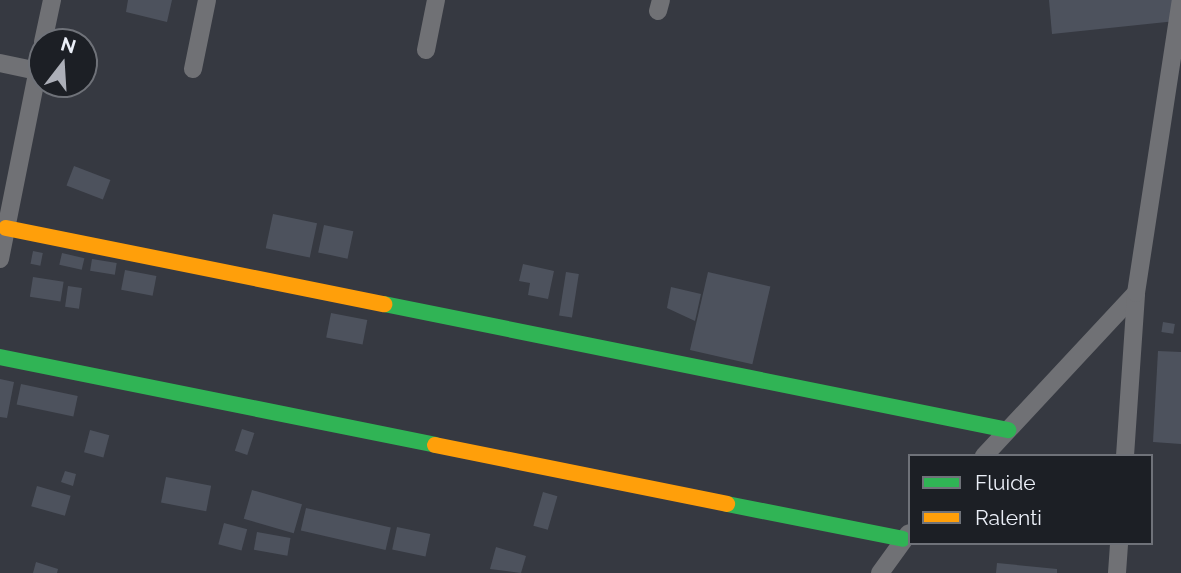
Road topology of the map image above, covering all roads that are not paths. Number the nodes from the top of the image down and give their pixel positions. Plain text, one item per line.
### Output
1 (52, 0) edge
2 (207, 0) edge
3 (436, 0) edge
4 (1181, 0) edge
5 (46, 28) edge
6 (1177, 38) edge
7 (426, 50) dead end
8 (0, 63) edge
9 (28, 69) edge
10 (193, 69) dead end
11 (33, 98) edge
12 (6, 229) junction
13 (0, 260) edge
14 (1136, 293) junction
15 (0, 357) edge
16 (1008, 430) junction
17 (986, 454) edge
18 (1125, 454) edge
19 (907, 536) edge
20 (1119, 545) edge
21 (880, 573) edge
22 (1117, 573) edge

1 - 5 street
2 - 10 street
3 - 7 street
4 - 6 street
6 - 14 street
8 - 9 street
11 - 12 street
12 - 13 street
12 - 16 street
14 - 16 street
14 - 18 street
15 - 19 street
16 - 17 street
19 - 21 street
20 - 22 street

